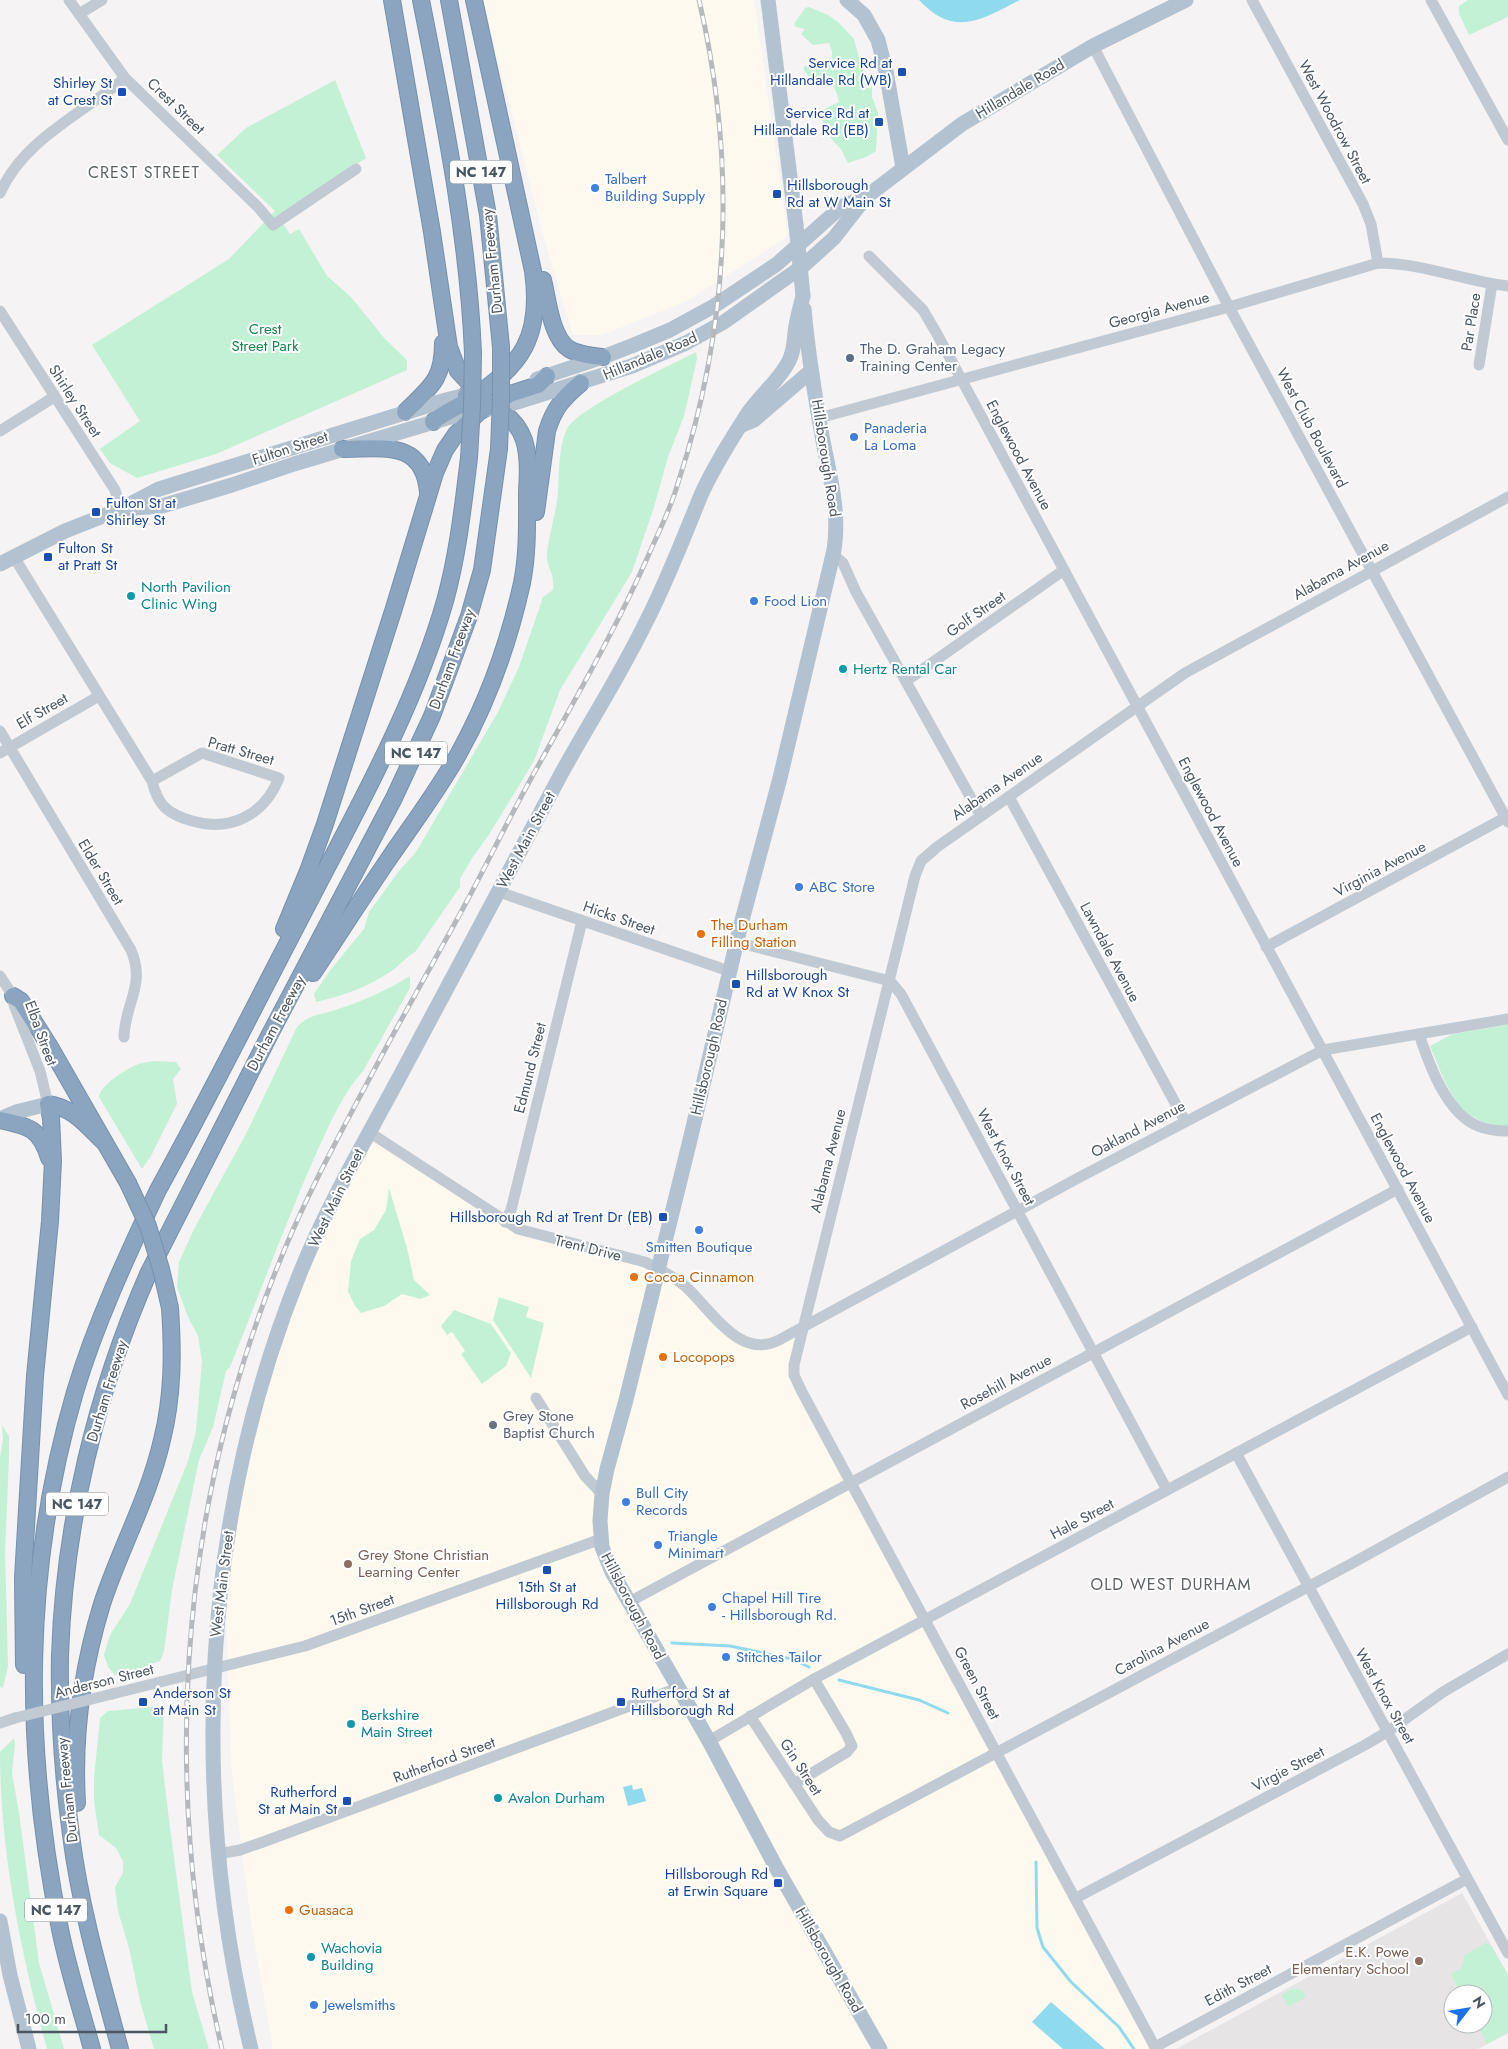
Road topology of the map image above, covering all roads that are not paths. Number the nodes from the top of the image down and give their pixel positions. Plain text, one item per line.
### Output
1 (69, 0) edge
2 (102, 0) edge
3 (392, 0) edge
4 (421, 0) edge
5 (449, 0) edge
6 (474, 0) edge
7 (768, 0) edge
8 (846, 0) edge
9 (1186, 0) edge
10 (1252, 0) edge
11 (1431, 0) edge
12 (79, 14) junction
13 (1093, 46) junction
14 (125, 78) junction
15 (1508, 140) edge
16 (902, 168) junction
17 (356, 169) dead end
18 (0, 192) edge
19 (866, 197) junction
20 (522, 222) junction
21 (869, 256) dead end
22 (1378, 263) junction
23 (1492, 284) junction
24 (1508, 286) edge
25 (802, 296) junction
26 (1229, 306) junction
27 (0, 311) edge
28 (446, 332) junction
29 (603, 357) junction
30 (1479, 365) dead end
31 (811, 371) junction
32 (547, 376) joint
33 (962, 380) junction
34 (581, 383) junction
35 (54, 398) junction
36 (484, 401) junction
37 (405, 412) junction
38 (819, 418) junction
39 (440, 420) joint
40 (742, 425) junction
41 (0, 431) edge
42 (342, 449) junction
43 (428, 495) junction
44 (1508, 497) edge
45 (121, 509) junction
46 (526, 553) junction
47 (14, 557) junction
48 (833, 557) junction
49 (0, 564) edge
50 (1064, 570) junction
51 (1371, 571) junction
52 (906, 681) junction
53 (99, 696) junction
54 (1138, 707) junction
55 (0, 731) edge
56 (5, 750) edge
57 (152, 781) junction
58 (1009, 796) junction
59 (981, 816) junction
60 (1507, 819) edge
61 (499, 892) junction
62 (582, 921) junction
63 (736, 942) junction
64 (1266, 948) junction
65 (729, 971) junction
66 (0, 976) edge
67 (890, 981) junction
68 (13, 996) junction
69 (255, 1005) junction
70 (1508, 1018) edge
71 (270, 1034) junction
72 (1420, 1034) junction
73 (124, 1037) dead end
74 (1323, 1050) junction
75 (48, 1104) junction
76 (0, 1119) edge
77 (1185, 1122) junction
78 (1508, 1131) edge
79 (369, 1132) junction
80 (104, 1142) junction
81 (53, 1170) junction
82 (1398, 1190) junction
83 (1019, 1212) junction
84 (505, 1222) junction
85 (658, 1268) junction
86 (803, 1326) junction
87 (1472, 1327) junction
88 (1093, 1352) junction
89 (1508, 1395) edge
90 (536, 1398) dead end
91 (1236, 1453) junction
92 (1508, 1477) edge
93 (851, 1483) junction
94 (1167, 1490) junction
95 (602, 1494) junction
96 (601, 1539) junction
97 (1308, 1586) junction
98 (629, 1602) junction
99 (926, 1619) junction
100 (1508, 1654) edge
101 (215, 1669) junction
102 (814, 1679) junction
103 (678, 1688) junction
104 (750, 1716) junction
105 (0, 1723) edge
106 (1387, 1732) junction
107 (709, 1742) junction
108 (997, 1753) junction
109 (36, 1768) junction
110 (794, 1784) junction
111 (829, 1832) joint
112 (218, 1854) junction
113 (1467, 1879) junction
114 (1076, 1898) junction
115 (0, 1920) edge
116 (87, 1920) junction
117 (1508, 1953) edge
118 (1155, 2048) edge
119 (29, 2049) edge
120 (92, 2049) edge
121 (120, 2049) edge
122 (251, 2049) edge
123 (880, 2049) edge

1 - 12 street, Crest Street
2 - 12 street
3 - 28 highway
4 - 69 highway, Durham Freeway / NC 147, bridge
5 - 71 highway, Durham Freeway / NC 147, bridge
6 - 20 highway
7 - 25 main road, Hillsborough Road, bridge
8 - 16 main road
9 - 13 main road, Hillandale Road
10 - 22 street, West Woodrow Street
11 - 15 street
12 - 14 street, Crest Street
13 - 16 main road, Hillandale Road
13 - 26 street, West Club Boulevard
14 - 17 street, Crest Street
14 - 18 street
16 - 19 main road, Hillandale Road
19 - 29 main road, Hillandale Road
19 - 34 main road, Hillandale Road
20 - 29 highway
20 - 36 highway
21 - 33 street, Englewood Avenue
22 - 23 street, Georgia Avenue
22 - 26 street, Georgia Avenue
23 - 24 street, Georgia Avenue
23 - 30 street, Par Place
25 - 31 main road, Hillsborough Road
25 - 40 main road, West Main Street
26 - 33 street, Georgia Avenue
26 - 51 street, West Club Boulevard
27 - 35 street, Shirley Street
28 - 36 highway
28 - 37 highway
29 - 32 main road, Hillandale Road
31 - 38 main road, Hillsborough Road
31 - 40 main road, West Main Street
32 - 36 highway
33 - 38 street, Georgia Avenue
33 - 50 street, Englewood Avenue
34 - 36 main road, Hillandale Road
34 - 46 highway
35 - 41 street
35 - 45 street, Shirley Street
36 - 37 main road, Fulton Street
36 - 39 highway
36 - 43 highway
36 - 46 highway
37 - 45 main road, Fulton Street
38 - 48 main road, Hillsborough Road
39 - 42 main road, Fulton Street
40 - 61 main road, West Main Street
42 - 43 highway
42 - 45 main road, Fulton Street
43 - 69 highway
44 - 51 street, Alabama Avenue
45 - 47 main road, Fulton Street
46 - 71 highway
47 - 49 main road, Fulton Street
47 - 53 street, Pratt Street
48 - 52 street
48 - 63 main road, Hillsborough Road
50 - 52 street, Golf Street
50 - 54 street, Englewood Avenue
51 - 54 street, Alabama Avenue
51 - 60 street, West Club Boulevard
52 - 59 street
53 - 56 street, Elf Street
53 - 57 street, Pratt Street
54 - 58 street, Alabama Avenue
54 - 64 street, Englewood Avenue
55 - 56 street, Elder Street
56 - 73 street, Elder Street
57 - 57 street, Pratt Street
58 - 59 street, Alabama Avenue
58 - 77 street, Lawndale Avenue
59 - 67 street, Alabama Avenue
60 - 64 street, Virginia Avenue
61 - 62 street, Hicks Street
61 - 79 main road, West Main Street
62 - 65 street, Hicks Street
62 - 84 street, Edmund Street
63 - 65 main road, Hillsborough Road
63 - 67 street
64 - 74 street, Englewood Avenue
65 - 85 main road, Hillsborough Road
66 - 68 street, Elba Street
67 - 83 street, West Knox Street
67 - 86 street, Alabama Avenue
68 - 75 street, Elba Street
68 - 80 highway
69 - 109 highway, Durham Freeway / NC 147
70 - 72 street, Oakland Avenue
71 - 116 highway, Durham Freeway / NC 147
72 - 74 street, Oakland Avenue
72 - 78 street
74 - 77 street, Oakland Avenue
74 - 82 street, Englewood Avenue
75 - 76 main road
75 - 80 highway
75 - 81 highway
76 - 81 highway
77 - 83 street, Oakland Avenue
79 - 84 street, Trent Drive
79 - 101 main road, West Main Street
80 - 116 highway, bridge
81 - 109 highway
82 - 87 street, Englewood Avenue
82 - 88 street, Rosehill Avenue
83 - 86 street, Oakland Avenue
83 - 88 street, West Knox Street
84 - 85 street, Trent Drive
85 - 86 street, Trent Drive
85 - 95 main road, Hillsborough Road
86 - 93 street, Green Street
87 - 89 street, Englewood Avenue
87 - 91 street, Hale Street
88 - 93 street, Rosehill Avenue
88 - 94 street, West Knox Street
90 - 95 street
91 - 94 street, Hale Street
91 - 97 street, West Knox Street
92 - 97 street, Carolina Avenue
93 - 98 street, Rosehill Avenue
93 - 99 street, Green Street
94 - 99 street, Hale Street
95 - 96 main road, Hillsborough Road
96 - 98 main road, Hillsborough Road
96 - 101 street, 15th Street
97 - 106 street, West Knox Street
97 - 108 street, Carolina Avenue
98 - 103 main road, Hillsborough Road
99 - 102 street, Hale Street
99 - 108 street, Green Street
100 - 106 street, Virgie Street
101 - 105 street, Anderson Street, bridge
101 - 112 main road, West Main Street
102 - 104 street, Hale Street
102 - 110 street
103 - 107 main road, Hillsborough Road
103 - 112 street, Rutherford Street
104 - 107 street, Hale Street
104 - 110 street, Gin Street
106 - 113 street, West Knox Street
106 - 114 street, Virgie Street
107 - 123 main road, Hillsborough Road
108 - 111 street, Carolina Avenue
108 - 114 street, Green Street
109 - 120 highway, Durham Freeway / NC 147
110 - 111 street, Gin Street
112 - 122 main road, West Main Street
113 - 117 street, West Knox Street
113 - 118 street, Edith Street
114 - 118 street, Green Street
115 - 119 main road
116 - 121 highway, Durham Freeway / NC 147

